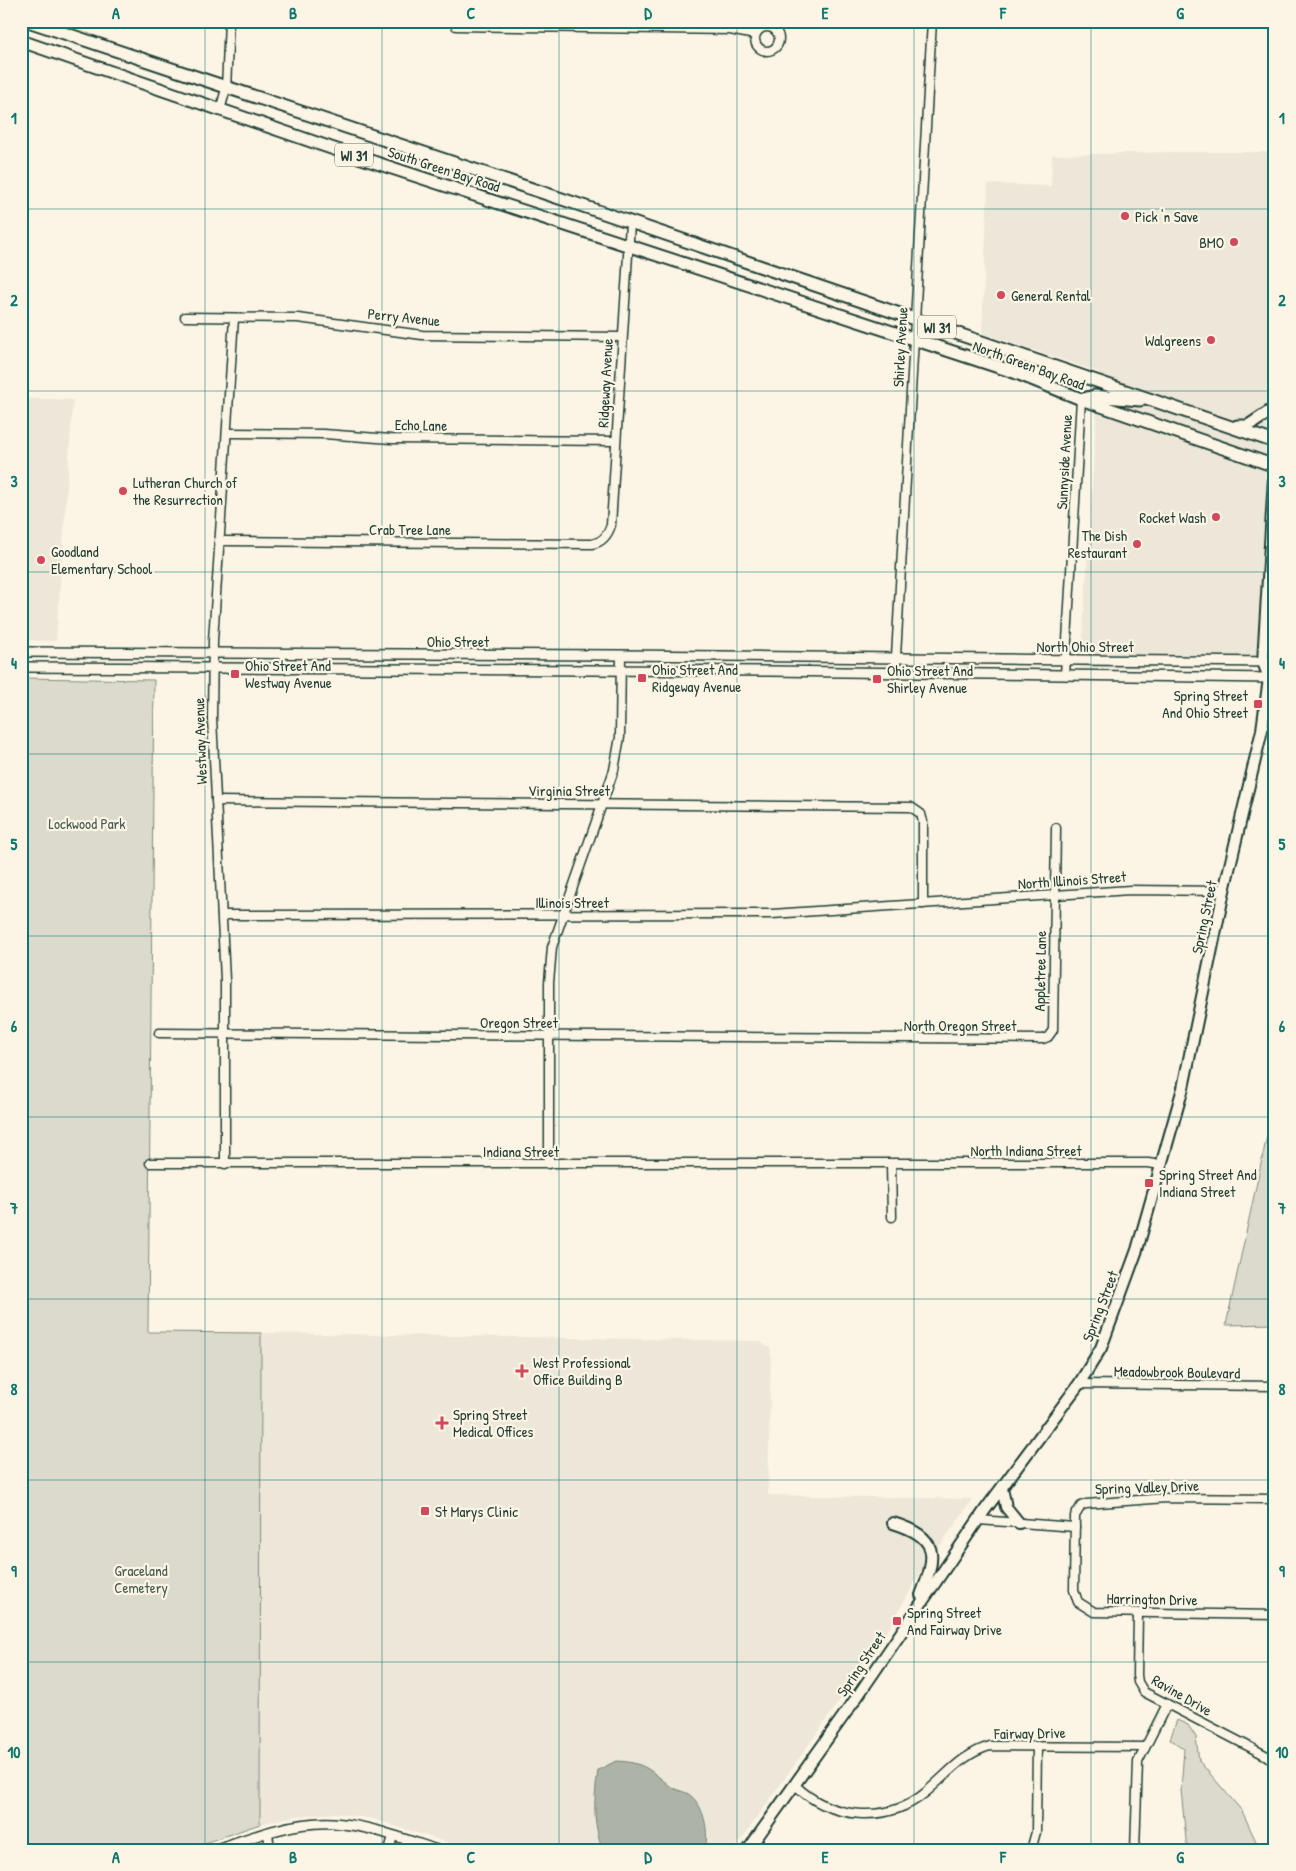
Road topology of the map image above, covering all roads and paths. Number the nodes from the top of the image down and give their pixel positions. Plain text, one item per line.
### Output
1 (28, 21) edge
2 (229, 21) edge
3 (932, 21) edge
4 (523, 25) edge
5 (456, 26) dead end
6 (755, 35) dead end
7 (21, 41) edge
8 (226, 88) junction
9 (220, 110) junction
10 (630, 223) junction
11 (688, 242) joint
12 (628, 246) junction
13 (687, 266) joint
14 (185, 317) dead end
15 (234, 318) junction
16 (915, 320) junction
17 (621, 336) junction
18 (914, 341) junction
19 (1014, 372) junction
20 (1080, 375) junction
21 (1081, 399) junction
22 (1149, 400) junction
23 (1275, 408) edge
24 (1228, 425) junction
25 (226, 433) junction
26 (615, 441) junction
27 (1275, 442) edge
28 (1275, 461) edge
29 (1274, 466) edge
30 (219, 541) junction
31 (600, 542) joint
32 (21, 652) edge
33 (212, 654) junction
34 (362, 654) junction
35 (484, 654) junction
36 (621, 655) junction
37 (708, 656) junction
38 (795, 658) junction
39 (896, 659) junction
40 (1065, 660) junction
41 (1164, 661) junction
42 (1214, 661) junction
43 (1263, 662) junction
44 (1275, 662) edge
45 (21, 667) edge
46 (212, 668) junction
47 (1275, 668) edge
48 (362, 669) junction
49 (484, 670) junction
50 (622, 671) junction
51 (707, 671) junction
52 (794, 672) junction
53 (895, 674) junction
54 (1065, 675) junction
55 (1167, 676) junction
56 (1214, 677) junction
57 (1269, 678) junction
58 (216, 801) junction
59 (602, 804) junction
60 (1056, 828) dead end
61 (1224, 891) junction
62 (1054, 895) junction
63 (923, 904) junction
64 (222, 915) junction
65 (562, 916) junction
66 (158, 1033) dead end
67 (225, 1034) junction
68 (550, 1036) junction
69 (879, 1038) joint
70 (1040, 1039) joint
71 (150, 1163) dead end
72 (225, 1164) junction
73 (549, 1164) junction
74 (891, 1164) junction
75 (1161, 1165) junction
76 (892, 1216) dead end
77 (1079, 1384) junction
78 (1275, 1386) edge
79 (1002, 1488) junction
80 (1275, 1499) edge
81 (978, 1520) junction
82 (893, 1523) dead end
83 (1018, 1523) junction
84 (1075, 1527) junction
85 (1138, 1613) junction
86 (912, 1614) junction
87 (1275, 1615) edge
88 (1167, 1704) junction
89 (1037, 1746) junction
90 (1145, 1747) junction
91 (1275, 1763) edge
92 (795, 1784) junction
93 (268, 1833) junction
94 (393, 1836) junction
95 (214, 1850) edge
96 (270, 1850) edge
97 (389, 1850) edge
98 (437, 1850) edge
99 (748, 1850) edge
100 (1031, 1850) edge
101 (1135, 1850) edge

1 - 8 main road, South Green Bay Road / WI 31
2 - 8 street
3 - 16 street, Shirley Avenue
4 - 5 street
4 - 6 street
7 - 9 main road, South Green Bay Road / WI 31
8 - 9 street
8 - 10 main road, South Green Bay Road / WI 31
9 - 12 main road, South Green Bay Road / WI 31
10 - 11 main road, South Green Bay Road / WI 31
10 - 12 street, Ridgeway Avenue
11 - 16 main road, North Green Bay Road / WI 31
12 - 13 main road, South Green Bay Road / WI 31
12 - 17 street, Ridgeway Avenue
13 - 18 main road, North Green Bay Road / WI 31
14 - 15 street, Perry Avenue
15 - 17 street, Perry Avenue
15 - 25 street, Westway Avenue
16 - 18 street, Shirley Avenue
16 - 20 main road, North Green Bay Road / WI 31
17 - 26 street, Ridgeway Avenue
18 - 19 main road, North Green Bay Road / WI 31
18 - 39 street, Shirley Avenue
19 - 20 main road
19 - 21 main road, North Green Bay Road / WI 31
20 - 22 main road, North Green Bay Road / WI 31
21 - 22 main road
21 - 29 main road, North Green Bay Road / WI 31
21 - 40 street, Sunnyside Avenue
22 - 24 main road, North Green Bay Road / WI 31
23 - 24 main road
24 - 27 main road, North Green Bay Road / WI 31
25 - 26 street, Echo Lane
25 - 30 street, Westway Avenue
26 - 31 street, Ridgeway Avenue
28 - 29 main road, Spring Street
29 - 43 main road, Spring Street
30 - 31 street, Crab Tree Lane
30 - 33 street, Westway Avenue
32 - 33 street, Ohio Street
33 - 34 street, Ohio Street
33 - 46 street, Westway Avenue
34 - 35 street, Ohio Street
34 - 48 street
35 - 36 street, Ohio Street
35 - 49 street
36 - 37 street, Ohio Street
36 - 50 street
37 - 38 street, Ohio Street
37 - 51 street
38 - 39 street, Ohio Street
38 - 52 street
39 - 40 street, North Ohio Street
39 - 53 street, Shirley Avenue
40 - 41 street, North Ohio Street
40 - 54 street, Sunnyside Avenue
41 - 42 street, North Ohio Street
41 - 55 street
42 - 43 street, North Ohio Street
42 - 56 street
43 - 44 street, North Ohio Street
43 - 57 main road, Spring Street
45 - 46 street, Ohio Street
46 - 48 street, Ohio Street
46 - 58 street, Westway Avenue
47 - 57 main road, Spring Street
48 - 49 street, Ohio Street
49 - 50 street, Ohio Street
50 - 51 street, Ohio Street
50 - 59 street
51 - 52 street, Ohio Street
52 - 53 street, Ohio Street
53 - 54 street, North Ohio Street
54 - 55 street, North Ohio Street
55 - 56 street, North Ohio Street
56 - 57 street, North Ohio Street
57 - 61 main road, Spring Street
58 - 59 street, Virginia Street
58 - 64 street, Westway Avenue
59 - 63 street, Virginia Street
59 - 65 street
60 - 62 street
61 - 62 street, North Illinois Street
61 - 75 main road, Spring Street
62 - 63 street, North Illinois Street
62 - 70 street, Appletree Lane
63 - 65 street, Illinois Street
64 - 65 street, Illinois Street
64 - 67 street, Westway Avenue
65 - 68 street
66 - 67 street, Oregon Street
67 - 68 street, Oregon Street
67 - 72 street, Westway Avenue
68 - 69 street, Oregon Street
68 - 73 street
69 - 70 street, North Oregon Street
71 - 72 street, Indiana Street
72 - 73 street, Indiana Street
73 - 74 street, Indiana Street
74 - 75 street, North Indiana Street
74 - 76 street
75 - 77 main road, Spring Street
77 - 78 street, Meadowbrook Boulevard
77 - 79 main road, Spring Street
79 - 81 main road, Spring Street
79 - 83 main road
80 - 84 street, Spring Valley Drive
81 - 83 street
81 - 86 main road, Spring Street
82 - 86 main road
83 - 84 street
84 - 85 street, Harrington Drive
85 - 87 street, Harrington Drive
85 - 88 street, Ravine Drive
86 - 92 main road, Spring Street
88 - 90 street
88 - 91 street, Ravine Drive
89 - 90 street, Fairway Drive
89 - 92 street, Fairway Drive
89 - 100 street
90 - 101 street
92 - 99 main road, Spring Street
93 - 94 street
93 - 95 street
93 - 96 street
94 - 97 street
94 - 98 street

